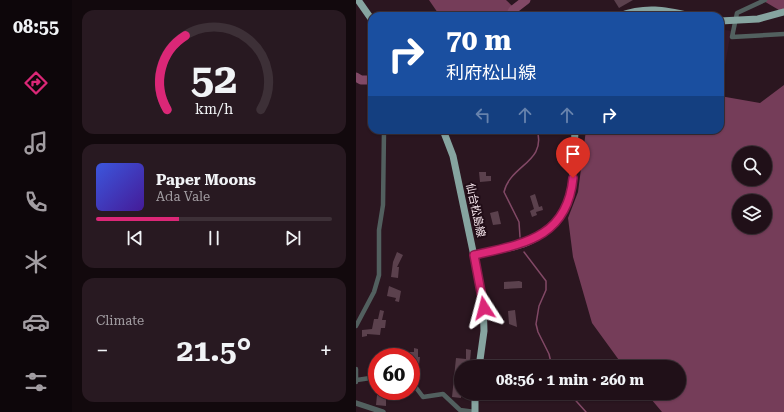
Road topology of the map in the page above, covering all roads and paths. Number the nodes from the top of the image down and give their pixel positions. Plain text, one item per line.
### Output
1 (358, 0) edge
2 (766, 0) edge
3 (632, 12) edge
4 (667, 12) edge
5 (784, 12) edge
6 (368, 14) edge
7 (724, 21) edge
8 (734, 22) junction
9 (784, 34) edge
10 (384, 134) edge
11 (444, 134) edge
12 (575, 134) edge
13 (474, 255) junction
14 (356, 326) edge
15 (480, 360) edge
16 (356, 370) edge
17 (368, 379) edge
18 (357, 381) edge
19 (420, 393) edge
20 (476, 400) edge
21 (356, 403) edge
22 (383, 412) edge
23 (475, 412) edge

1 - 6 main road
2 - 8 street
3 - 4 main road
5 - 8 main road
7 - 8 main road
8 - 9 street
10 - 14 street
11 - 13 main road, 仙台松島線
12 - 13 main road
13 - 15 main road, 仙台松島線
16 - 18 street
17 - 18 street
19 - 23 street
20 - 23 main road
21 - 22 street

